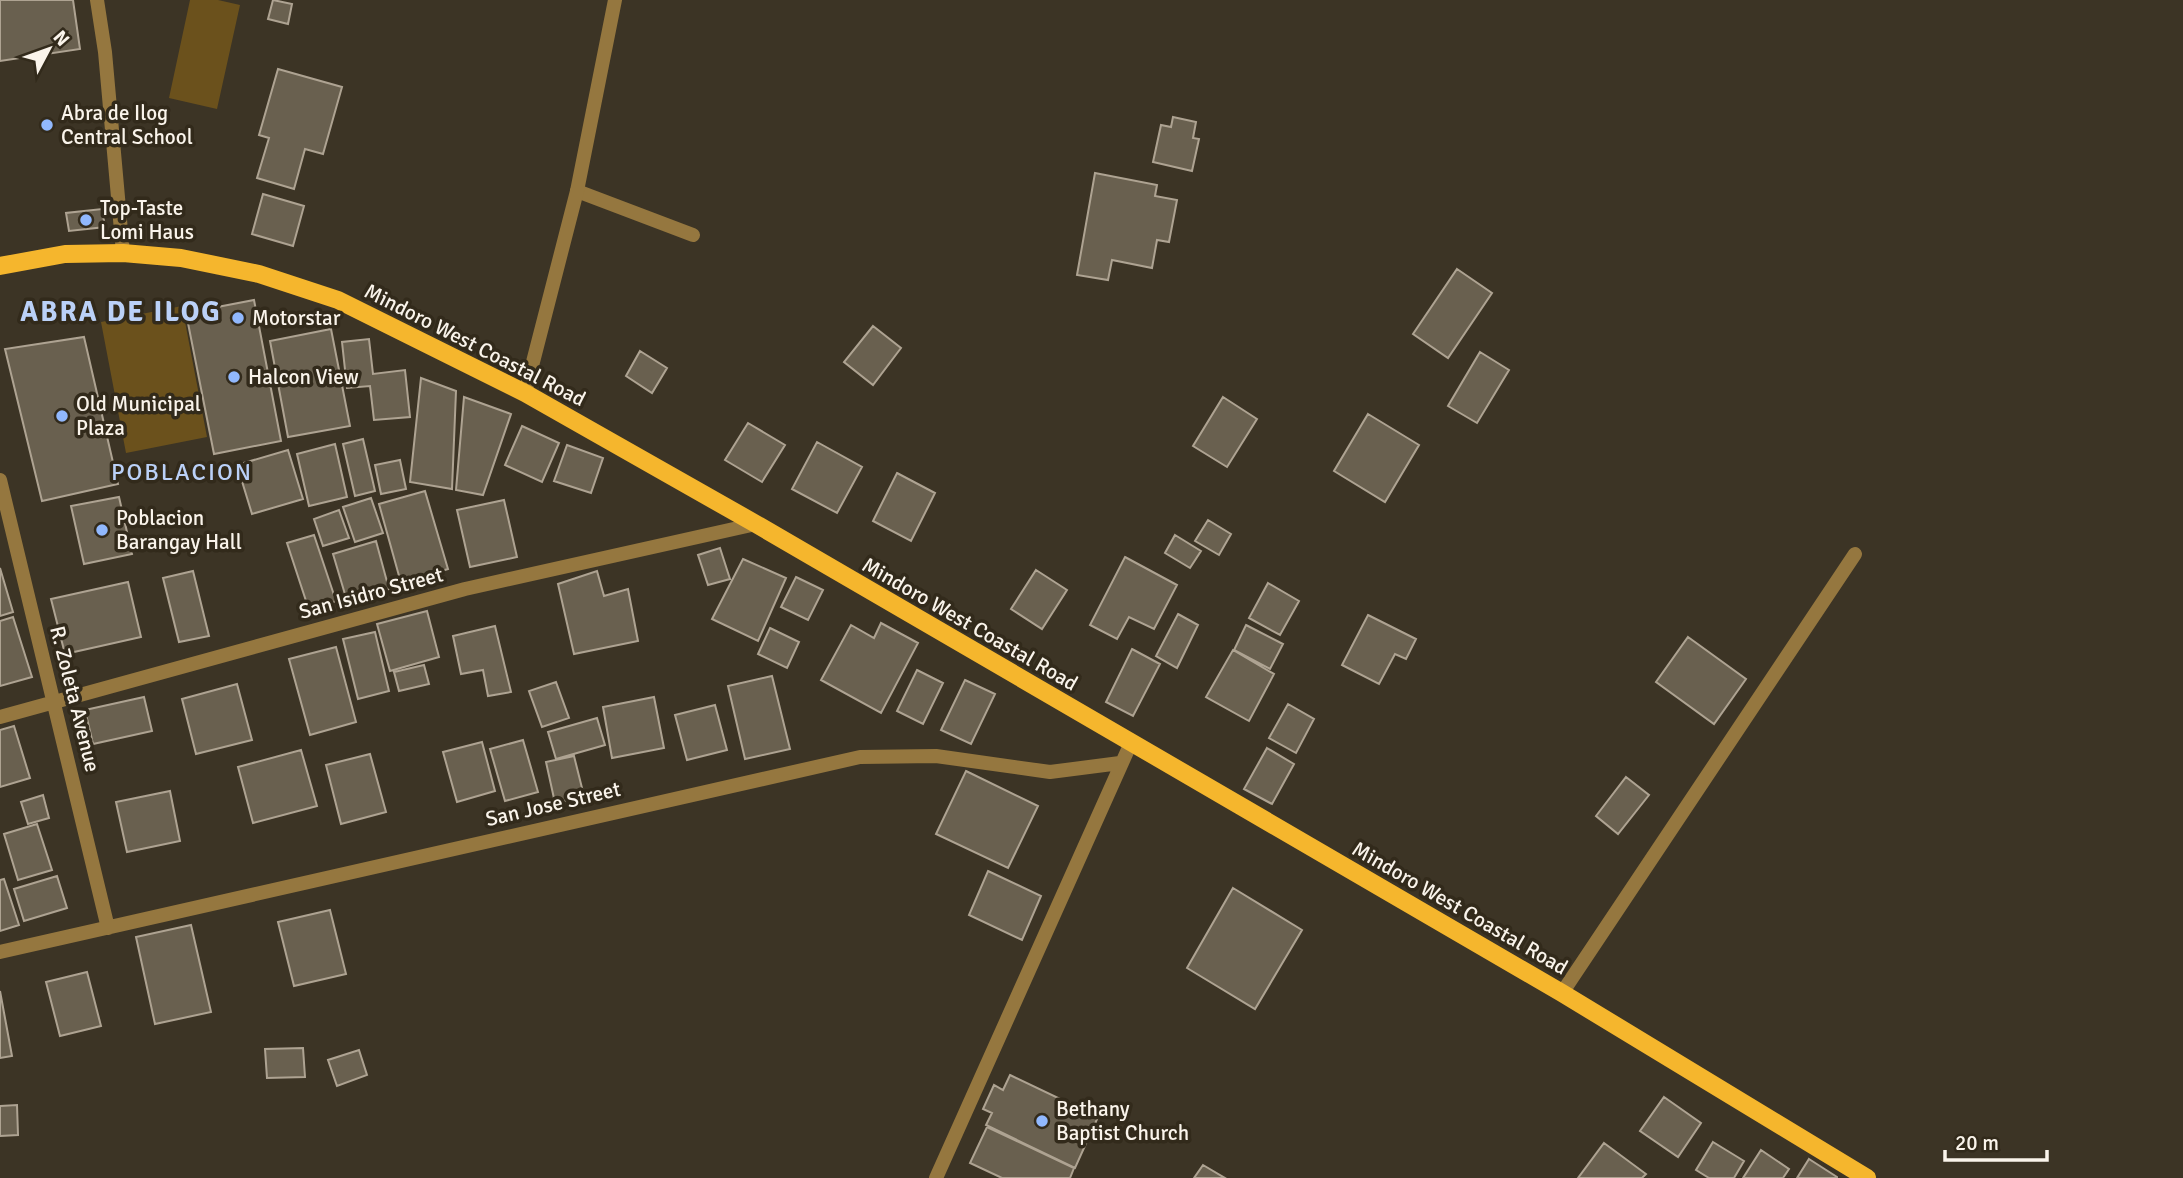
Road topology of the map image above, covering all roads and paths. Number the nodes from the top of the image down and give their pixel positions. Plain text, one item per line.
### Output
1 (97, 0) edge
2 (615, 0) edge
3 (577, 191) junction
4 (693, 235) dead end
5 (122, 253) junction
6 (0, 265) edge
7 (525, 393) junction
8 (0, 480) edge
9 (756, 524) junction
10 (1855, 554) dead end
11 (54, 703) junction
12 (0, 718) edge
13 (1130, 745) junction
14 (1120, 763) junction
15 (108, 928) junction
16 (0, 952) edge
17 (1562, 993) junction
18 (936, 1178) edge
19 (1867, 1178) edge

1 - 5 street
2 - 3 street
3 - 4 street
3 - 7 street
5 - 6 main road, Mindoro West Coastal Road
5 - 7 main road, Mindoro West Coastal Road
7 - 9 main road, Mindoro West Coastal Road
8 - 11 street, R. Zoleta Avenue
9 - 11 street, San Isidro Street
9 - 13 main road, Mindoro West Coastal Road
10 - 17 street
11 - 12 street, San Isidro Street
11 - 15 street, R. Zoleta Avenue
13 - 14 street
13 - 17 main road, Mindoro West Coastal Road
14 - 15 street, San Jose Street
14 - 18 street
15 - 16 street, San Jose Street
17 - 19 main road, Mindoro West Coastal Road

